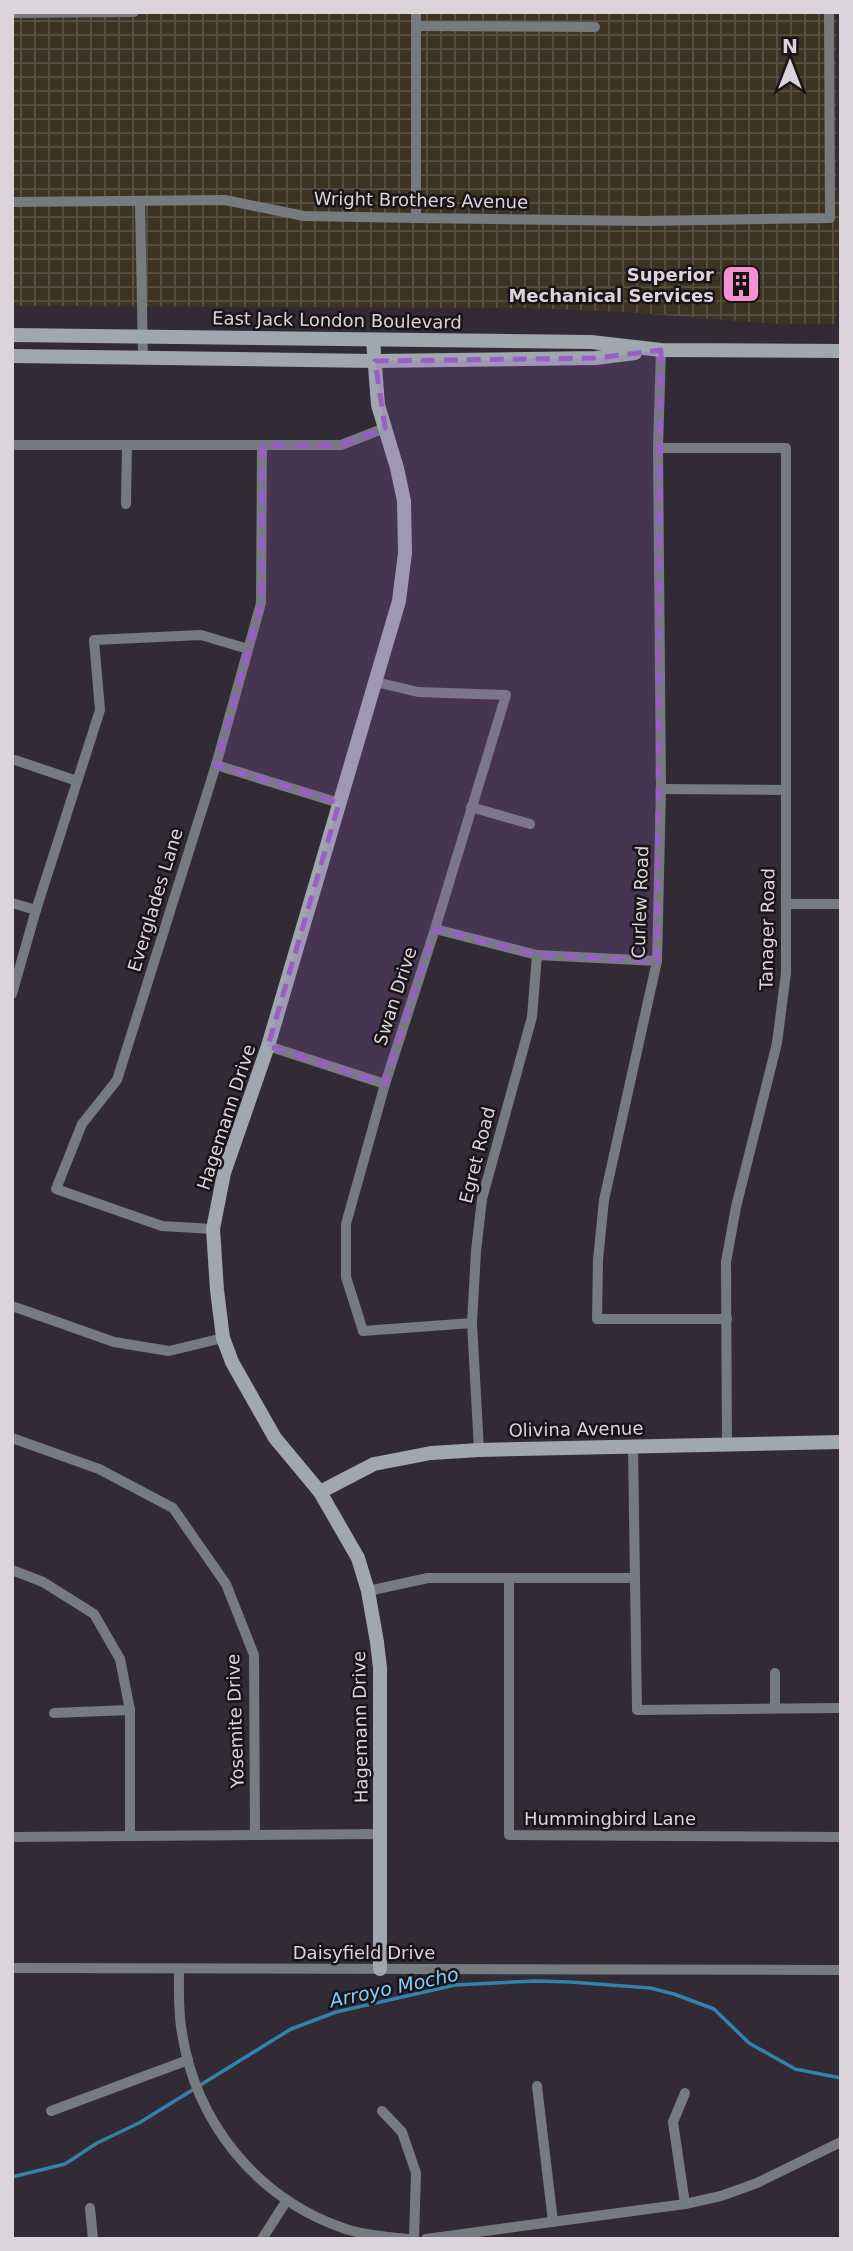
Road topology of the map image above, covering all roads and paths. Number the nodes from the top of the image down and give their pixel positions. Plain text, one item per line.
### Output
1 (134, 12) edge
2 (416, 12) edge
3 (829, 12) edge
4 (12, 13) edge
5 (416, 26) junction
6 (595, 27) dead end
7 (12, 202) edge
8 (140, 202) junction
9 (416, 218) junction
10 (12, 335) edge
11 (143, 337) junction
12 (373, 340) junction
13 (661, 350) junction
14 (841, 351) edge
15 (12, 356) edge
16 (143, 357) junction
17 (375, 361) junction
18 (385, 428) junction
19 (12, 445) edge
20 (127, 445) junction
21 (262, 445) junction
22 (658, 448) junction
23 (126, 503) dead end
24 (248, 649) junction
25 (376, 682) junction
26 (15, 760) dead end
27 (216, 765) junction
28 (77, 780) junction
29 (661, 789) junction
30 (785, 790) junction
31 (339, 803) junction
32 (471, 807) junction
33 (530, 824) dead end
34 (12, 903) edge
35 (786, 904) junction
36 (841, 904) edge
37 (36, 909) junction
38 (435, 929) junction
39 (537, 955) junction
40 (657, 961) junction
41 (12, 994) edge
42 (268, 1046) junction
43 (385, 1084) junction
44 (213, 1228) junction
45 (12, 1306) edge
46 (727, 1319) junction
47 (472, 1322) junction
48 (223, 1338) junction
49 (12, 1438) edge
50 (841, 1443) edge
51 (727, 1446) junction
52 (634, 1448) junction
53 (478, 1450) junction
54 (320, 1492) junction
55 (12, 1570) edge
56 (635, 1578) junction
57 (509, 1579) junction
58 (368, 1591) junction
59 (775, 1673) dead end
60 (775, 1708) junction
61 (841, 1708) edge
62 (130, 1710) junction
63 (54, 1713) dead end
64 (380, 1834) junction
65 (255, 1835) junction
66 (130, 1836) junction
67 (12, 1837) edge
68 (841, 1837) edge
69 (12, 1968) edge
70 (179, 1969) junction
71 (380, 1969) junction
72 (841, 1970) edge
73 (188, 2060) junction
74 (537, 2086) dead end
75 (685, 2093) dead end
76 (51, 2111) dead end
77 (382, 2111) dead end
78 (841, 2142) edge
79 (287, 2200) junction
80 (685, 2204) junction
81 (90, 2208) dead end
82 (553, 2222) junction
83 (93, 2239) edge
84 (262, 2239) edge
85 (411, 2239) edge
86 (426, 2239) edge

1 - 4 street
2 - 5 street
3 - 9 street, Wright Brothers Avenue
5 - 6 street
5 - 9 street
7 - 8 street, Wright Brothers Avenue
8 - 9 street, Wright Brothers Avenue
8 - 11 street
10 - 11 street, East Jack London Boulevard
11 - 12 street, East Jack London Boulevard
11 - 16 street
12 - 13 street, East Jack London Boulevard
12 - 17 street, Hagemann Drive
13 - 14 street, East Jack London Boulevard
13 - 17 street, East Jack London Boulevard
13 - 22 street, Curlew Road
15 - 16 street, East Jack London Boulevard
16 - 17 street, East Jack London Boulevard
17 - 18 street, Hagemann Drive
18 - 21 street
18 - 25 street, Hagemann Drive
19 - 20 street
20 - 21 street
20 - 23 street
21 - 24 street, Everglades Lane
22 - 29 street, Curlew Road
22 - 30 street, Tanager Road
24 - 27 street, Everglades Lane
24 - 28 street
25 - 31 street, Hagemann Drive
25 - 32 street, Swan Drive
26 - 28 street
27 - 31 street
27 - 44 street, Everglades Lane
28 - 37 street
29 - 30 street
29 - 40 street, Curlew Road
30 - 35 street, Tanager Road
31 - 42 street, Hagemann Drive
32 - 33 street
32 - 38 street, Swan Drive
34 - 37 street
35 - 36 street
35 - 46 street, Tanager Road
37 - 41 street
38 - 39 street
38 - 43 street, Swan Drive
39 - 40 street
39 - 47 street, Egret Road
40 - 46 street, Curlew Road
42 - 43 street
42 - 44 street, Hagemann Drive
43 - 47 street, Swan Drive
44 - 48 street, Hagemann Drive
45 - 48 street
46 - 51 street, Tanager Road
47 - 53 street, Egret Road
48 - 54 street, Hagemann Drive
49 - 65 street, Yosemite Drive
50 - 51 street, Olivina Avenue
51 - 52 street, Olivina Avenue
52 - 53 street, Olivina Avenue
52 - 56 street
53 - 54 street, Olivina Avenue
54 - 58 street, Hagemann Drive
55 - 62 street
56 - 57 street
56 - 60 street
57 - 58 street
57 - 68 street, Hummingbird Lane
58 - 64 street, Hagemann Drive
59 - 60 street
60 - 61 street
62 - 63 street
62 - 66 street
64 - 65 street
64 - 71 street, Hagemann Drive
65 - 66 street
66 - 67 street
69 - 70 street, Daisyfield Drive
70 - 71 street, Daisyfield Drive
70 - 73 street
71 - 72 street, Daisyfield Drive
73 - 76 street
73 - 79 street
74 - 82 street
75 - 80 street
77 - 85 street
78 - 80 street
79 - 84 street
79 - 85 street
80 - 82 street
81 - 83 street
82 - 86 street

